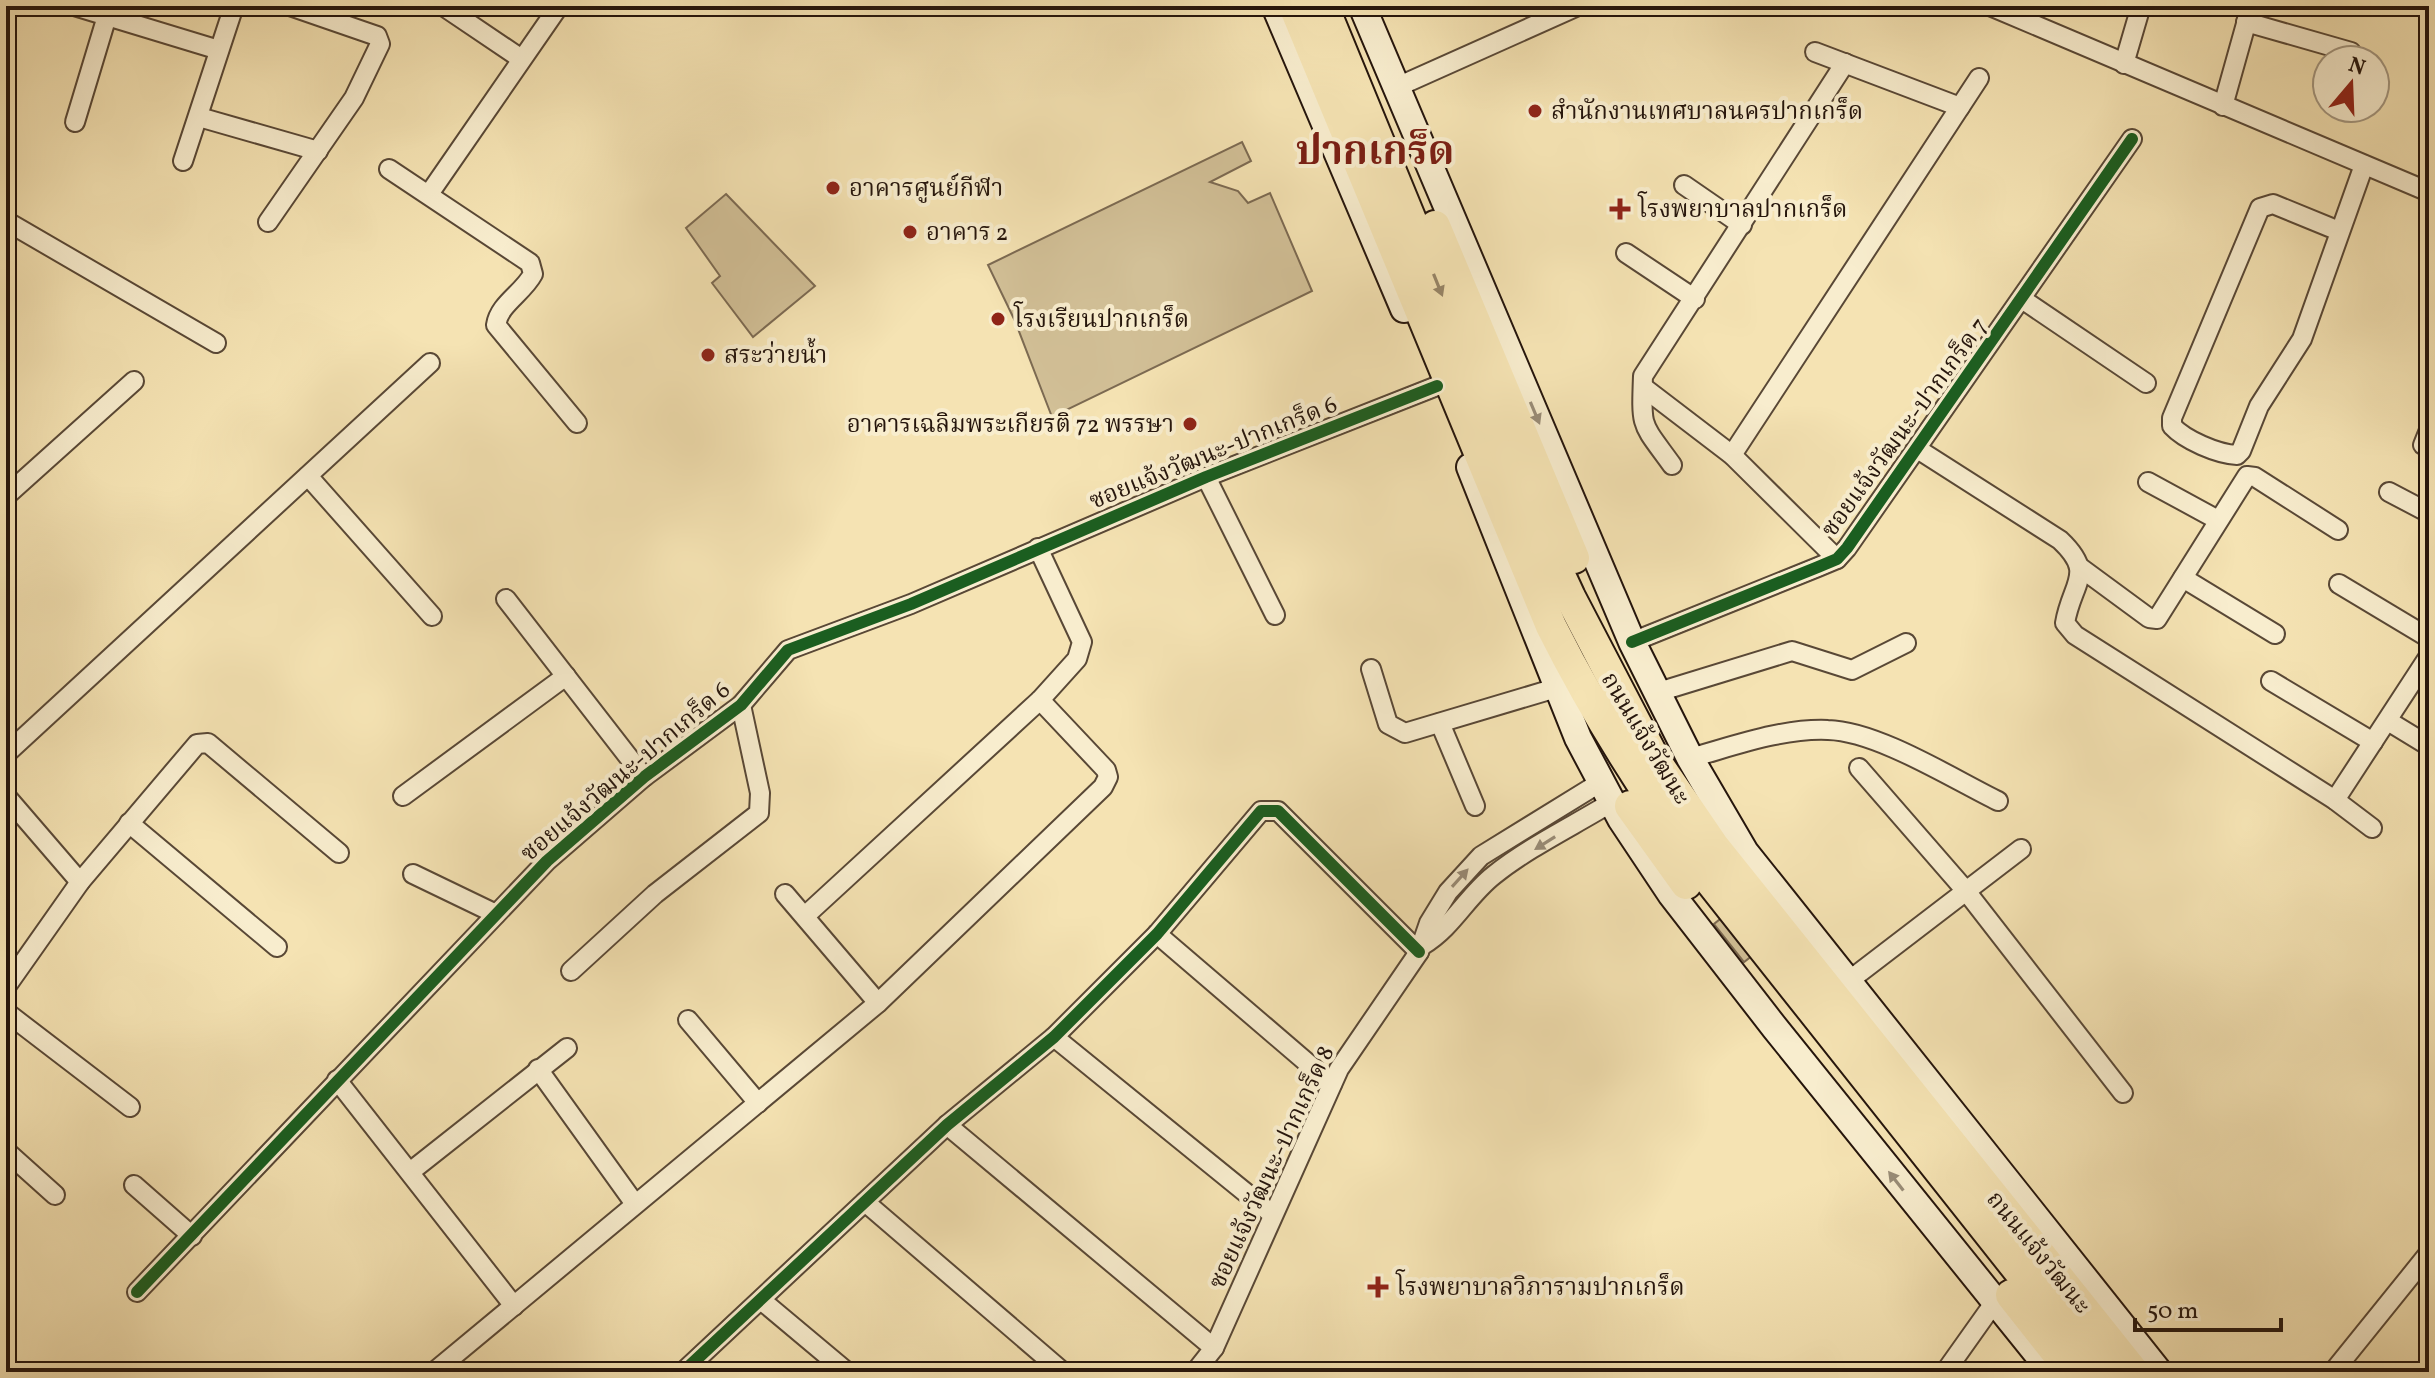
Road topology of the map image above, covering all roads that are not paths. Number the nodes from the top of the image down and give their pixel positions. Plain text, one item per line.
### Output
1 (74, 6) edge
2 (234, 6) edge
3 (290, 6) edge
4 (443, 6) edge
5 (559, 6) edge
6 (1275, 6) edge
7 (1294, 6) edge
8 (1323, 6) edge
9 (1342, 6) edge
10 (1362, 6) edge
11 (1578, 6) edge
12 (1990, 6) edge
13 (2141, 6) edge
14 (2026, 14) edge
15 (2248, 14) edge
16 (107, 16) junction
17 (2329, 44) edge
18 (219, 50) junction
19 (1815, 52) dead end
20 (520, 58) junction
21 (1845, 63) junction
22 (2124, 64) junction
23 (1979, 78) dead end
24 (1397, 87) junction
25 (2223, 106) junction
26 (1960, 107) junction
27 (199, 117) junction
28 (75, 122) dead end
29 (2132, 139) dead end
30 (318, 151) junction
31 (183, 161) dead end
32 (2364, 165) junction
33 (389, 169) dead end
34 (1684, 185) dead end
35 (2429, 192) edge
36 (429, 194) junction
37 (6, 221) edge
38 (268, 222) dead end
39 (1742, 225) junction
40 (2339, 231) junction
41 (1626, 253) dead end
42 (1695, 299) junction
43 (2022, 299) junction
44 (216, 343) dead end
45 (430, 363) dead end
46 (134, 381) dead end
47 (2146, 383) dead end
48 (1437, 386) junction
49 (1643, 387) junction
50 (577, 423) dead end
51 (1919, 450) junction
52 (1732, 455) junction
53 (1672, 465) dead end
54 (308, 476) junction
55 (1206, 477) junction
56 (2148, 482) dead end
57 (2389, 492) dead end
58 (6, 496) edge
59 (2429, 513) edge
60 (2218, 520) junction
61 (2338, 530) dead end
62 (1038, 548) junction
63 (1837, 559) junction
64 (2081, 568) junction
65 (2183, 578) junction
66 (2339, 584) dead end
67 (506, 599) dead end
68 (1275, 615) dead end
69 (432, 616) dead end
70 (1551, 626) junction
71 (2275, 634) dead end
72 (2429, 638) edge
73 (1632, 642) junction
74 (1906, 643) dead end
75 (2429, 656) edge
76 (1371, 669) dead end
77 (566, 676) junction
78 (2271, 681) dead end
79 (1556, 688) junction
80 (1655, 693) junction
81 (1040, 700) junction
82 (741, 705) junction
83 (2388, 721) junction
84 (1440, 723) junction
85 (2373, 742) junction
86 (2429, 746) edge
87 (6, 754) edge
88 (1690, 758) junction
89 (1859, 768) dead end
90 (644, 777) junction
91 (1606, 792) junction
92 (6, 796) edge
93 (403, 796) dead end
94 (2335, 800) junction
95 (1998, 801) dead end
96 (1475, 806) dead end
97 (129, 823) junction
98 (2372, 828) dead end
99 (2021, 849) dead end
100 (1745, 852) junction
101 (339, 853) dead end
102 (413, 874) dead end
103 (80, 882) junction
104 (1966, 891) junction
105 (785, 894) dead end
106 (496, 914) junction
107 (805, 916) junction
108 (1157, 934) junction
109 (277, 947) dead end
110 (1421, 948) junction
111 (571, 971) dead end
112 (1846, 983) junction
113 (6, 987) edge
114 (878, 1003) junction
115 (6, 1012) edge
116 (688, 1020) dead end
117 (1054, 1037) junction
118 (567, 1048) dead end
119 (538, 1069) junction
120 (337, 1080) junction
121 (1332, 1084) junction
122 (2123, 1093) dead end
123 (758, 1103) junction
124 (130, 1107) dead end
125 (947, 1125) junction
126 (6, 1151) edge
127 (410, 1172) junction
128 (134, 1185) dead end
129 (55, 1195) dead end
130 (865, 1202) junction
131 (635, 1204) junction
132 (1272, 1214) junction
133 (192, 1236) junction
134 (2429, 1253) edge
135 (137, 1292) dead end
136 (1998, 1292) junction
137 (761, 1300) junction
138 (514, 1306) junction
139 (1214, 1348) junction
140 (434, 1372) edge
141 (683, 1372) edge
142 (847, 1372) edge
143 (1063, 1372) edge
144 (1195, 1372) edge
145 (1945, 1372) edge
146 (2052, 1372) edge
147 (2072, 1372) edge
148 (2099, 1372) edge
149 (2134, 1372) edge
150 (2159, 1372) edge
151 (2333, 1372) edge

1 - 16 street
2 - 18 street
3 - 30 street
4 - 20 street
5 - 20 street
6 - 48 main road
7 - 70 main road, ถนนแจ้งวัฒนะ
8 -> 149 main road, ถนนแจ้งวัฒนะ
9 - 100 main road
10 - 24 main road, ถนนแจ้งวัฒนะ
11 - 24 street
12 - 14 street
13 - 22 street
14 - 22 street
15 - 17 street
15 - 25 street
16 - 18 street
16 - 28 street
18 - 27 street
19 - 21 street
20 - 36 street
21 - 26 street
21 - 39 street
22 - 25 street
23 - 26 street
24 -> 73 main road, ถนนแจ้งวัฒนะ
25 - 32 street
26 - 52 street
27 - 30 street
27 - 31 street
29 - 43 street, ซอยแจ้งวัฒนะ-ปากเกร็ด 7
30 - 38 street
32 - 35 street
32 - 40 street
33 - 36 street
34 - 39 street
36 - 50 street
37 - 44 street
39 - 42 street
40 - 40 street
41 - 42 street
42 - 49 street
43 - 47 street
43 - 51 street, ซอยแจ้งวัฒนะ-ปากเกร็ด 7
45 - 54 street
46 - 58 street
48 - 55 street, ซอยแจ้งวัฒนะ-ปากเกร็ด 6
48 - 79 main road
49 - 52 street
49 - 53 street
51 - 63 street, ซอยแจ้งวัฒนะ-ปากเกร็ด 7
51 - 64 street
52 - 63 street
54 - 69 street
54 - 87 street
55 - 62 street, ซอยแจ้งวัฒนะ-ปากเกร็ด 6
55 - 68 street
56 - 60 street
57 - 59 street
60 - 61 street
60 - 65 street
62 - 81 street
62 - 82 street, ซอยแจ้งวัฒนะ-ปากเกร็ด 6
63 - 73 street, ซอยแจ้งวัฒนะ-ปากเกร็ด 7
64 - 65 street
64 - 94 street
65 - 71 street
66 - 72 street
67 - 77 street
70 - 136 main road
70 - 148 main road, ถนนแจ้งวัฒนะ
73 - 80 main road, ถนนแจ้งวัฒนะ
74 - 80 street
75 - 83 street
76 - 84 street
77 - 90 street
77 - 93 street
78 - 85 street
79 - 84 street
79 - 91 main road
80 - 88 main road, ถนนแจ้งวัฒนะ
81 - 107 street
81 - 114 street
82 - 90 street, ซอยแจ้งวัฒนะ-ปากเกร็ด 6
82 - 111 street
83 - 85 street
83 - 86 street
84 - 96 street
85 - 94 street
88 - 95 street
88 - 100 main road, ถนนแจ้งวัฒนะ
89 - 104 street
90 - 106 street, ซอยแจ้งวัฒนะ-ปากเกร็ด 6
91 - 110 street, ซอยแจ้งวัฒนะ-ปากเกร็ด 8
136 -> 91 main road
92 - 103 street
94 - 98 street
97 - 101 street
97 - 103 street
97 - 109 street
99 - 104 street
100 - 112 main road, ถนนแจ้งวัฒนะ
102 - 106 street
103 - 113 street
104 - 112 street
104 - 122 street
105 - 107 street
106 - 120 street, ซอยแจ้งวัฒนะ-ปากเกร็ด 6
107 - 114 street
108 - 110 street
108 - 117 street
108 - 121 street
110 - 121 street, ซอยแจ้งวัฒนะ-ปากเกร็ด 8
112 - 150 main road, ถนนแจ้งวัฒนะ
114 - 123 street
115 - 124 street
116 - 123 street
117 - 125 street
117 - 132 street
118 - 119 street
119 - 127 street
119 - 131 street
120 - 127 street
120 - 133 street, ซอยแจ้งวัฒนะ-ปากเกร็ด 6
121 - 132 street, ซอยแจ้งวัฒนะ-ปากเกร็ด 8
123 - 131 street
125 - 130 street
125 - 139 street
126 - 129 street
127 - 138 street
128 - 133 street
130 - 137 street
130 - 143 street
131 - 138 street
132 - 139 street, ซอยแจ้งวัฒนะ-ปากเกร็ด 8
133 - 135 street, ซอยแจ้งวัฒนะ-ปากเกร็ด 6
134 - 151 street
136 - 145 street
136 - 146 main road
136 - 147 main road
137 - 141 street
137 - 142 street
138 - 140 street
139 - 144 street, ซอยแจ้งวัฒนะ-ปากเกร็ด 8

